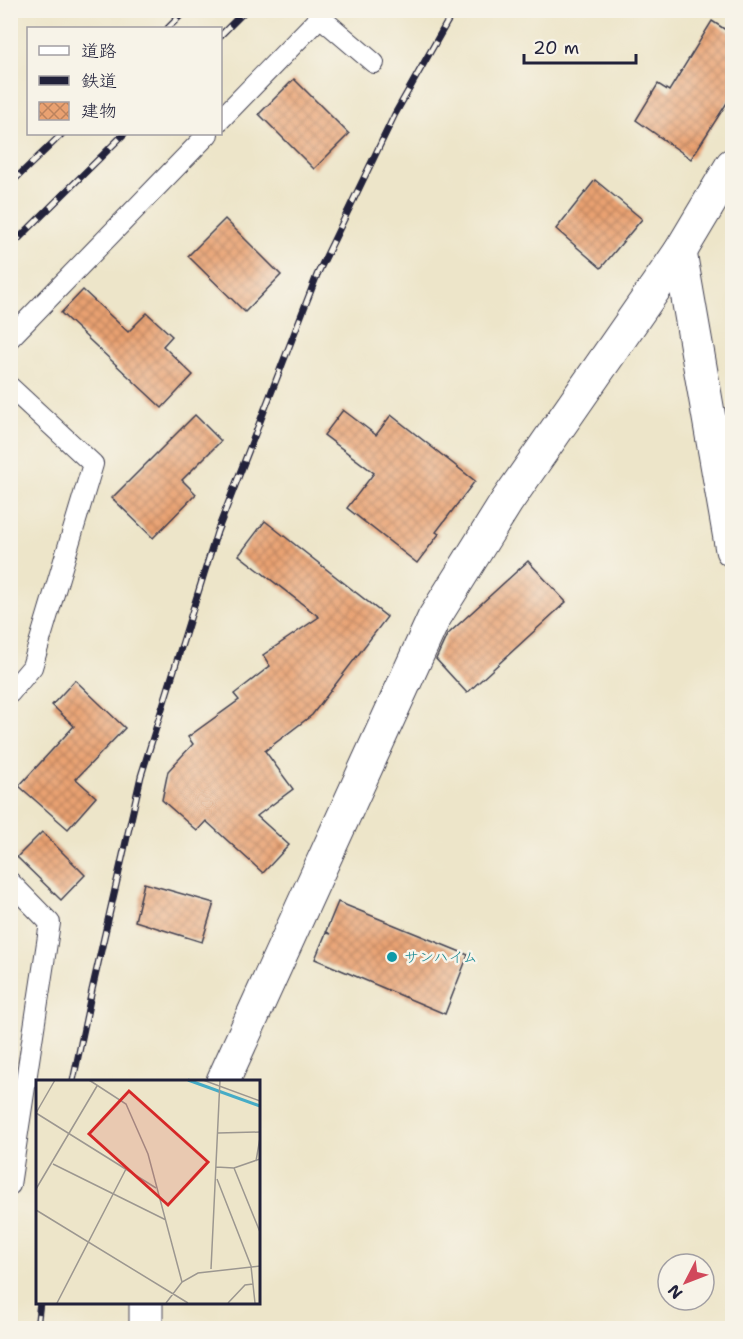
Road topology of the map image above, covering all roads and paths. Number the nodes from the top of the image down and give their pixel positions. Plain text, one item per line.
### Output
1 (374, 63) dead end
2 (222, 118) edge
3 (206, 135) edge
4 (732, 165) edge
5 (680, 252) junction
6 (10, 338) edge
7 (10, 387) edge
8 (732, 550) edge
9 (10, 693) edge
10 (10, 882) edge
11 (223, 1080) edge
12 (10, 1185) edge
13 (146, 1303) edge
14 (146, 1329) edge

1 - 2 lane
3 - 6 lane
4 - 5 street
5 - 8 street
5 - 11 street
7 - 9 lane
10 - 12 lane
13 - 14 street

